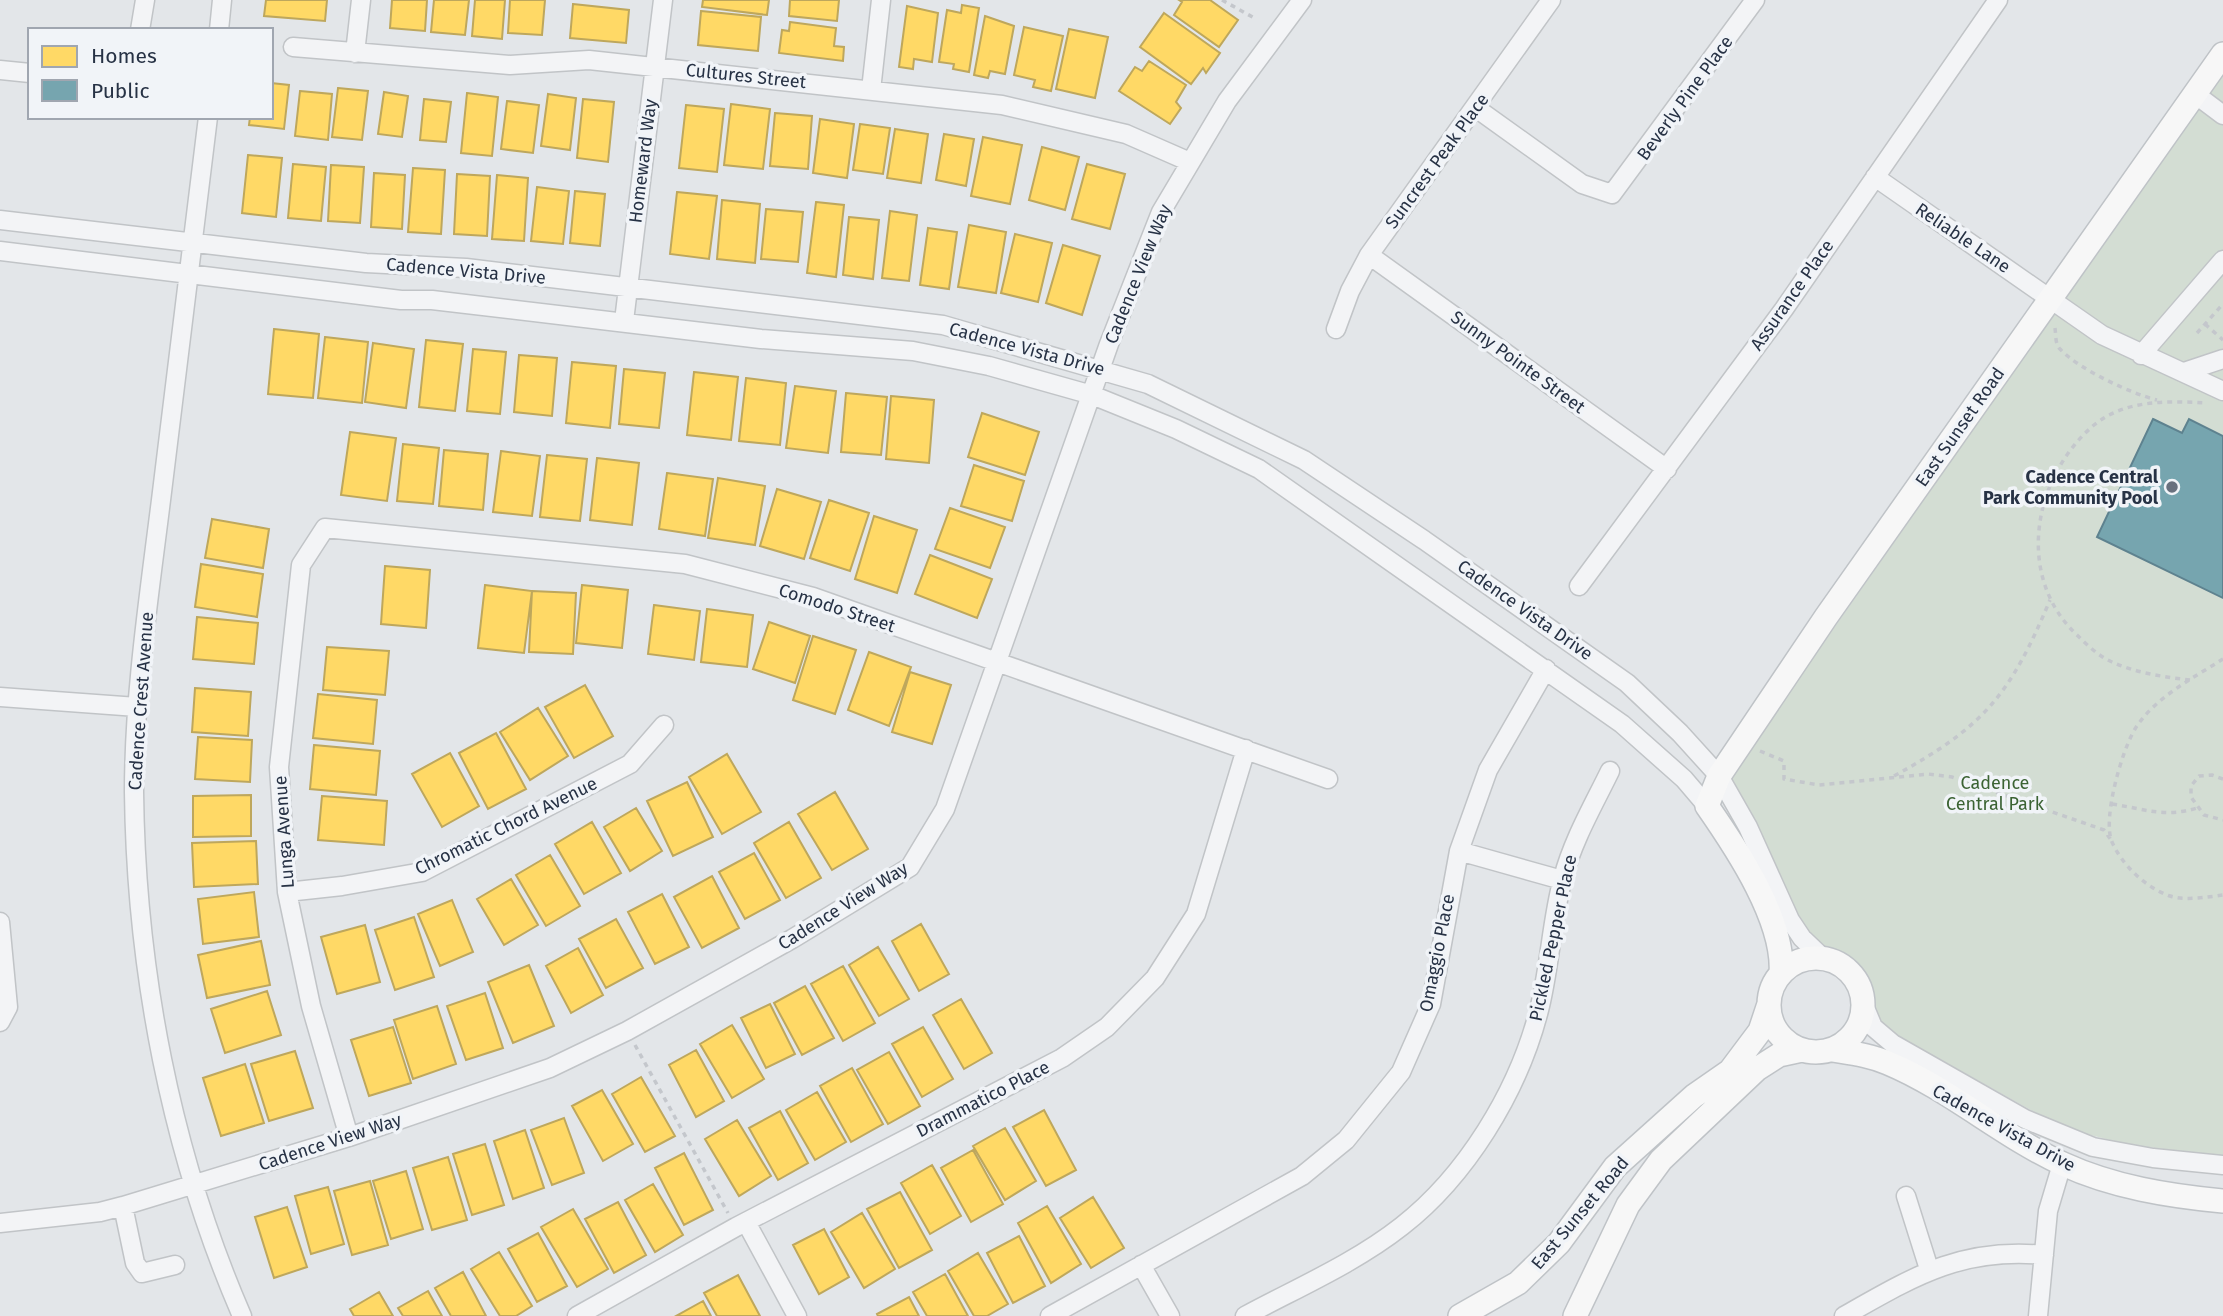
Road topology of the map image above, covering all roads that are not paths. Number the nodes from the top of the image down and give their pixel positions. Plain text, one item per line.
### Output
1 (145, 0) edge
2 (222, 0) edge
3 (361, 0) edge
4 (663, 0) edge
5 (881, 0) edge
6 (1302, 0) edge
7 (1551, 0) edge
8 (1755, 0) edge
9 (1998, 0) edge
10 (140, 28) edge
11 (219, 28) edge
12 (293, 47) dead end
13 (355, 53) junction
14 (2223, 54) edge
15 (654, 66) junction
16 (0, 70) edge
17 (28, 73) edge
18 (871, 90) junction
19 (2195, 94) junction
20 (1476, 108) junction
21 (2223, 115) edge
22 (208, 119) edge
23 (1190, 162) junction
24 (1875, 177) junction
25 (0, 220) edge
26 (193, 242) junction
27 (0, 251) edge
28 (1369, 255) junction
29 (2223, 260) edge
30 (189, 274) junction
31 (628, 287) junction
32 (2051, 298) junction
33 (624, 321) junction
34 (1336, 329) dead end
35 (2141, 355) junction
36 (2223, 359) edge
37 (1101, 369) junction
38 (2184, 372) junction
39 (1092, 395) junction
40 (2220, 398) edge
41 (1667, 469) junction
42 (325, 528) joint
43 (1579, 586) dead end
44 (996, 663) junction
45 (1546, 669) junction
46 (0, 697) edge
47 (137, 707) junction
48 (664, 725) dead end
49 (1246, 749) junction
50 (1610, 771) dead end
51 (1719, 776) junction
52 (1328, 779) dead end
53 (1707, 806) junction
54 (1459, 851) junction
55 (1562, 880) junction
56 (287, 892) junction
57 (0, 922) edge
58 (1824, 959) junction
59 (1781, 974) junction
60 (1863, 1003) junction
61 (1769, 1004) junction
62 (1, 1021) edge
63 (1802, 1050) junction
64 (1832, 1050) junction
65 (349, 1137) junction
66 (2062, 1164) junction
67 (2223, 1165) edge
68 (195, 1185) junction
69 (1906, 1196) dead end
70 (2223, 1201) edge
71 (123, 1206) junction
72 (0, 1223) edge
73 (741, 1225) junction
74 (2044, 1255) junction
75 (175, 1265) dead end
76 (1141, 1265) junction
77 (1929, 1269) junction
78 (242, 1316) edge
79 (578, 1316) edge
80 (797, 1316) edge
81 (1050, 1316) edge
82 (1170, 1316) edge
83 (1245, 1316) edge
84 (1460, 1316) edge
85 (1575, 1316) edge
86 (1844, 1316) edge
87 (2038, 1316) edge

1 - 10 street
2 - 11 street
3 - 13 street
4 - 15 street, Homeward Way
5 - 18 street
6 - 23 street, Cadence View Way
7 - 20 street, Suncrest Peak Place
8 - 20 street, Beverly Pine Place
9 - 24 street, Assurance Place
12 - 13 street, Cultures Street
13 - 15 street, Cultures Street
14 - 19 main road, East Sunset Road
15 - 18 street, Cultures Street
15 - 31 street, Homeward Way
16 - 17 street
18 - 23 street, Cultures Street
19 - 21 street
19 - 32 main road, East Sunset Road
20 - 28 street, Suncrest Peak Place
22 - 26 street, Cadence Crest Avenue
23 - 37 street, Cadence View Way
24 - 32 street, Reliable Lane
24 - 41 street, Assurance Place
25 - 26 street, Cadence Vista Drive
26 - 30 street, Cadence Crest Avenue
26 - 31 street, Cadence Vista Drive
27 - 30 street, Cadence Vista Drive
28 - 34 street, Suncrest Peak Place
28 - 41 street, Sunny Pointe Street
29 - 35 street
30 - 33 street, Cadence Vista Drive
30 - 47 street, Cadence Crest Avenue
31 - 33 street, Homeward Way
31 - 37 street, Cadence Vista Drive
32 - 35 street, Reliable Lane
32 - 51 main road, East Sunset Road
33 - 39 street, Cadence Vista Drive
35 - 38 street, Reliable Lane
36 - 38 street
37 - 39 street, Cadence View Way
37 - 51 street, Cadence Vista Drive
38 - 40 street, Reliable Lane
39 - 44 street, Cadence View Way
39 - 45 street, Cadence Vista Drive
41 - 43 street, Assurance Place
42 - 44 street, Comodo Street
42 - 56 street, Lunga Avenue
44 - 49 street, Comodo Street
44 - 65 street, Cadence View Way
45 - 53 street, Cadence Vista Drive
45 - 54 street, Omaggio Place
46 - 47 street
47 - 68 street, Cadence Crest Avenue
48 - 56 street, Chromatic Chord Avenue
49 - 52 street, Comodo Street
49 - 73 street, Drammatico Place
50 - 55 street, Pickled Pepper Place
51 - 53 main road, East Sunset Road
51 - 58 street, Cadence Vista Drive
53 - 59 main road, Cadence Vista Drive
54 - 55 street
54 - 76 street, Omaggio Place
55 - 83 street, Pickled Pepper Place
56 - 65 street, Lunga Avenue
57 - 62 street
58 - 59 main road
58 - 60 main road
59 - 61 main road
60 - 64 main road
60 - 67 street, Cadence Vista Drive
61 - 63 main road
61 - 84 main road, East Sunset Road
63 - 64 main road
63 - 85 main road, East Sunset Road
64 - 66 main road, Cadence Vista Drive
65 - 68 street, Cadence View Way
66 - 70 main road, Cadence Vista Drive
66 - 74 street
68 - 71 street, Cadence View Way
68 - 78 street, Cadence Crest Avenue
69 - 77 street
71 - 72 street, Cadence View Way
71 - 75 street
73 - 79 street, Drammatico Place
73 - 80 street
74 - 77 street
74 - 87 street
76 - 81 street, Omaggio Place
76 - 82 street
77 - 86 street

